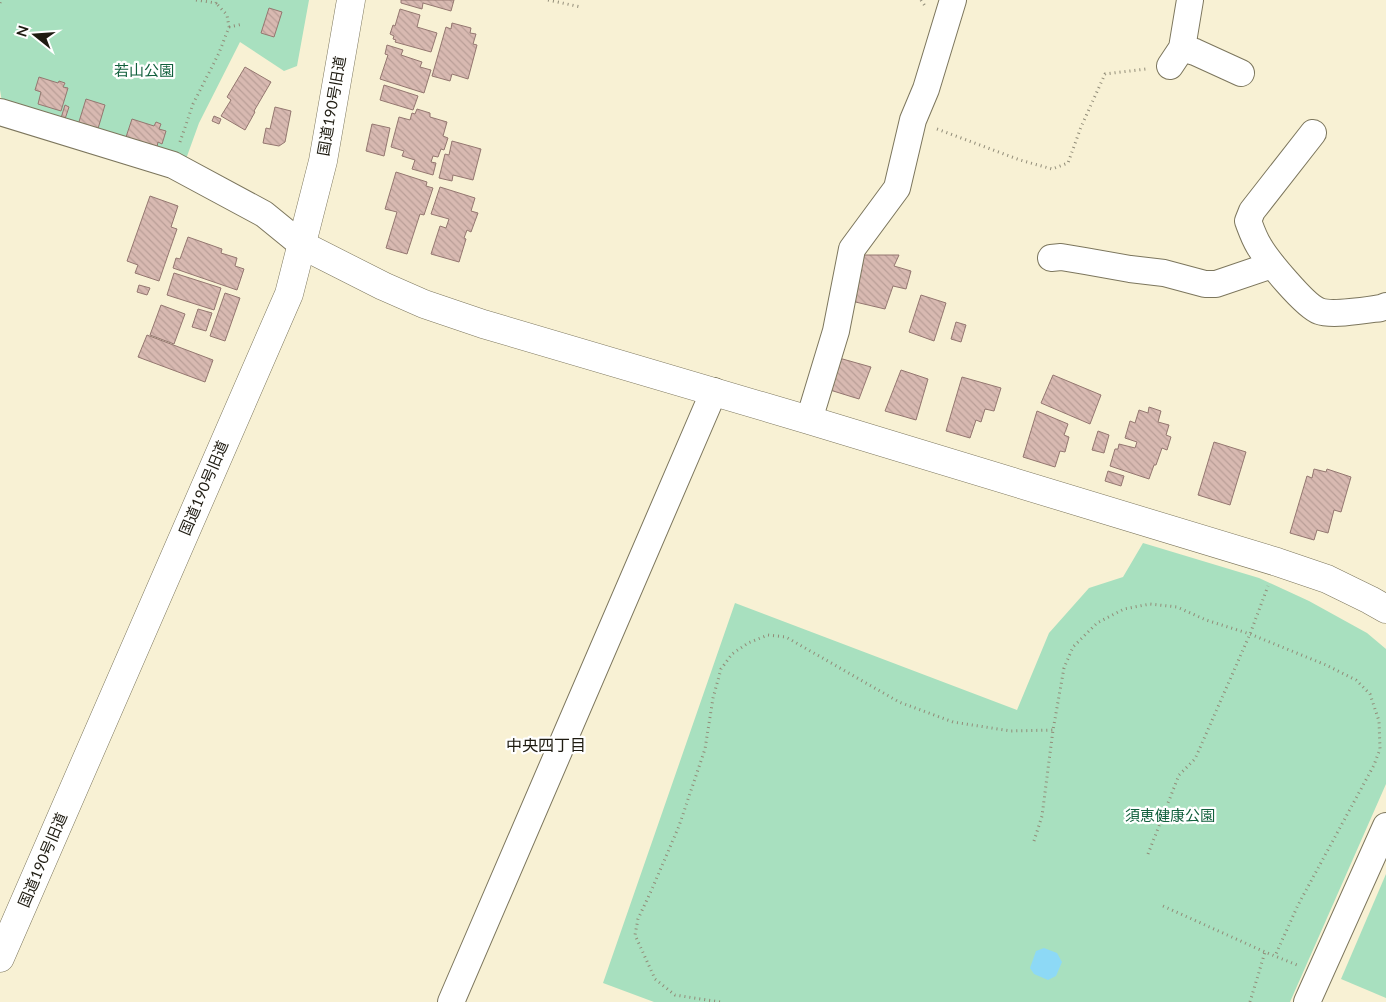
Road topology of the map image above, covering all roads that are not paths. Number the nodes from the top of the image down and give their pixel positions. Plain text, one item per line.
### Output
1 (351, 0) edge
2 (953, 0) edge
3 (1190, 0) edge
4 (1241, 73) dead end
5 (0, 112) edge
6 (1313, 133) dead end
7 (302, 245) junction
8 (1051, 258) dead end
9 (1272, 265) junction
10 (1386, 306) edge
11 (714, 391) junction
12 (809, 420) junction
13 (1386, 609) edge
14 (1386, 826) edge
15 (0, 958) edge
16 (451, 1002) edge
17 (1307, 1002) edge

1 - 7 street, 国道190号旧道
2 - 12 street
3 - 4 street
5 - 7 street
6 - 9 street
7 - 11 street
7 - 15 street, 国道190号旧道
8 - 9 street
9 - 10 street
11 - 12 street
11 - 16 street
12 - 13 street
14 - 17 street

